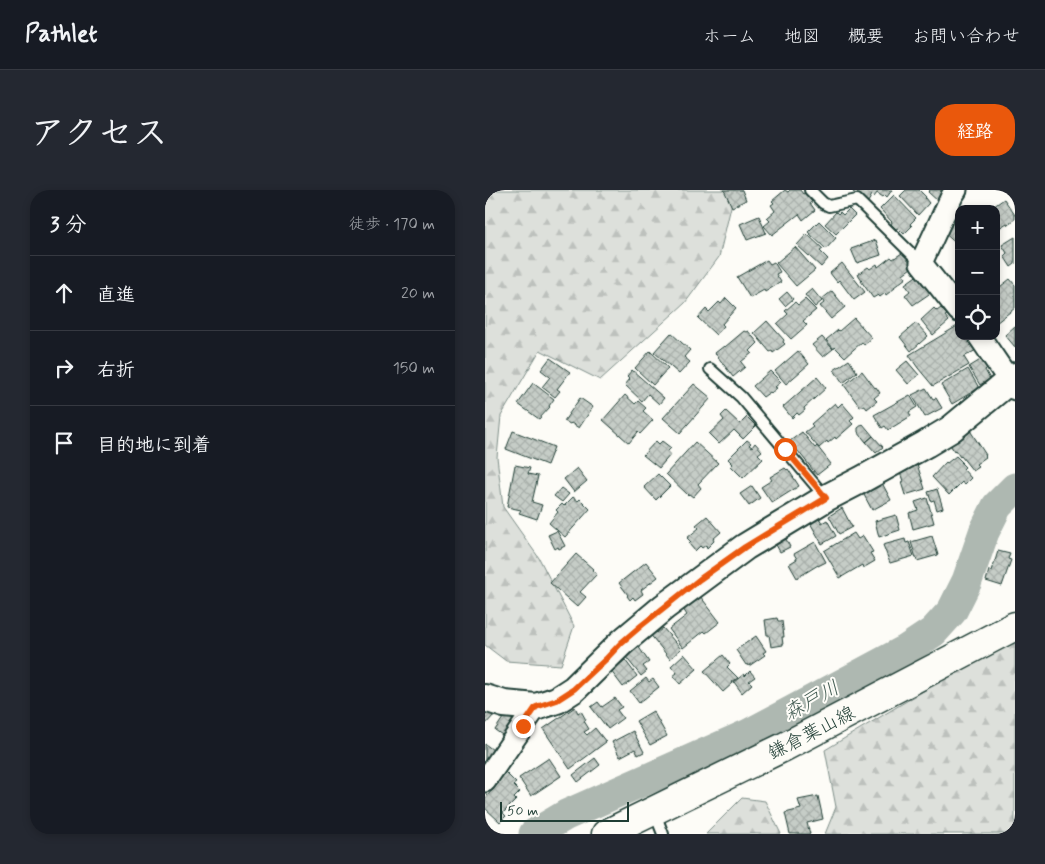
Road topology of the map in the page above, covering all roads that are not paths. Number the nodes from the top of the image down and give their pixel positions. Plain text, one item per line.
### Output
1 (810, 190) edge
2 (956, 190) edge
3 (921, 263) junction
4 (955, 305) edge
5 (982, 340) edge
6 (710, 368) dead end
7 (1013, 382) edge
8 (826, 498) junction
9 (1015, 626) edge
10 (485, 698) edge
11 (536, 707) junction
12 (485, 781) edge
13 (659, 822) edge
14 (606, 834) edge

1 - 3 lane
2 - 3 street
3 - 4 street
5 - 7 street
6 - 8 lane
7 - 8 street
8 - 11 street
9 - 13 main road, 鎌倉葉山線
10 - 11 street
11 - 12 street
13 - 14 main road, 鎌倉葉山線

